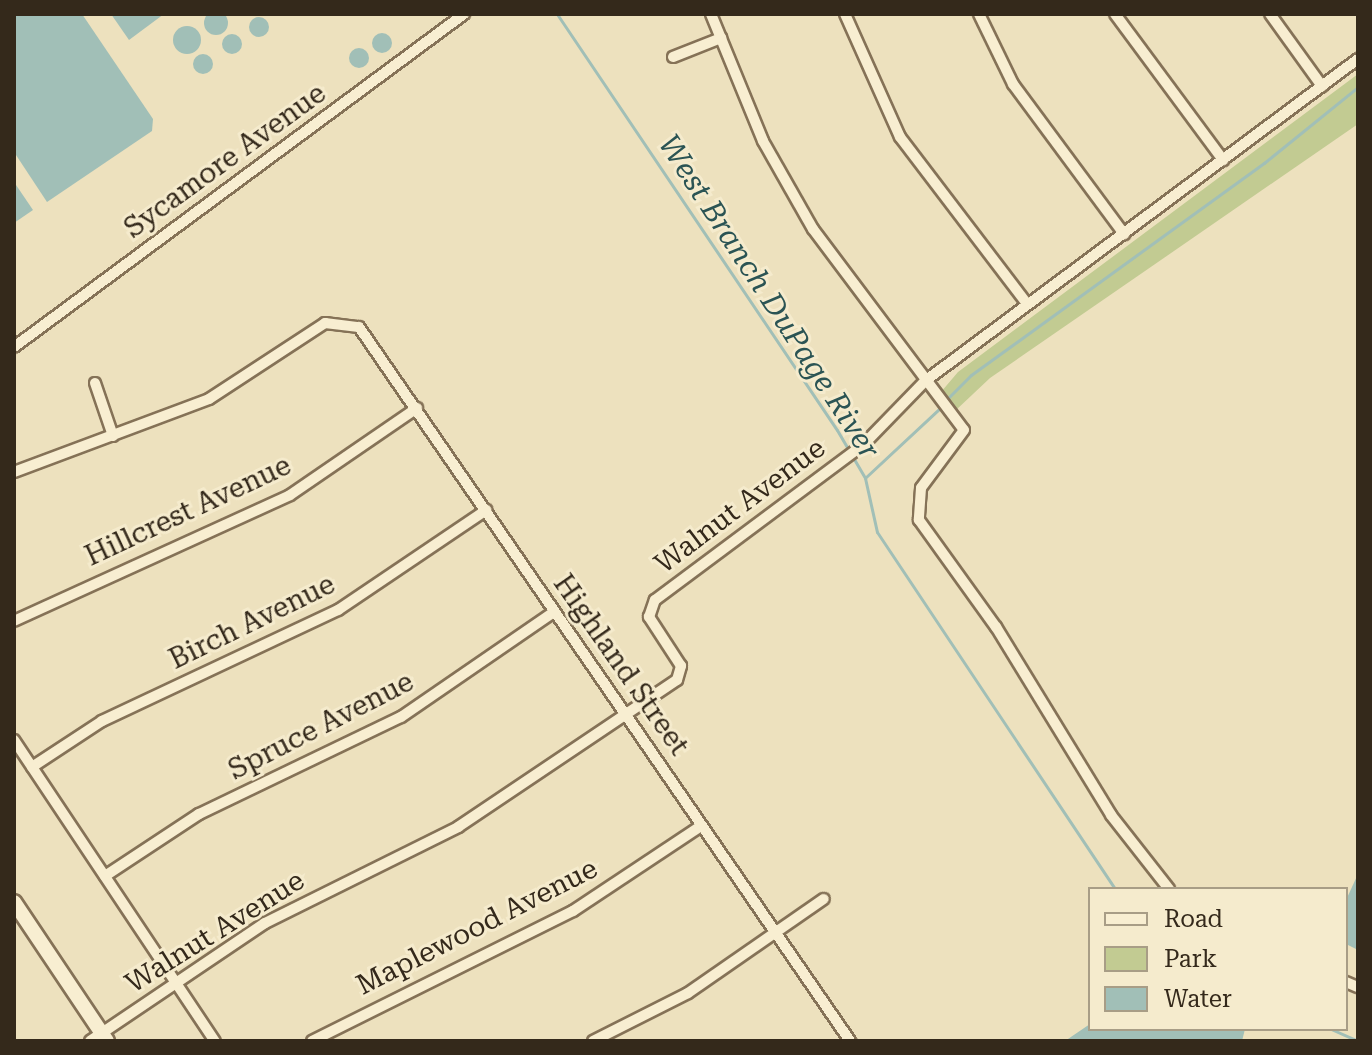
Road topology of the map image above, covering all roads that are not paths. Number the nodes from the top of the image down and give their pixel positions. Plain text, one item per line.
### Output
1 (464, 14) edge
2 (711, 14) edge
3 (845, 14) edge
4 (979, 14) edge
5 (1115, 14) edge
6 (1270, 14) edge
7 (721, 38) junction
8 (673, 57) dead end
9 (1358, 59) edge
10 (1322, 86) junction
11 (1223, 160) junction
12 (1124, 234) junction
13 (1027, 304) junction
14 (14, 347) edge
15 (925, 381) junction
16 (95, 383) dead end
17 (417, 408) junction
18 (113, 436) junction
19 (14, 472) edge
20 (486, 510) junction
21 (554, 612) junction
22 (14, 621) edge
23 (627, 715) junction
24 (14, 740) edge
25 (32, 767) junction
26 (701, 826) junction
27 (105, 876) junction
28 (1167, 887) edge
29 (824, 899) dead end
30 (14, 902) edge
31 (775, 932) junction
32 (176, 982) junction
33 (100, 1038) edge
34 (843, 1039) edge
35 (215, 1041) edge
36 (312, 1041) edge
37 (593, 1041) edge

1 - 14 street, Sycamore Avenue
2 - 7 street
3 - 13 street
4 - 12 street
5 - 11 street
6 - 10 street
7 - 8 street
7 - 15 street
9 - 10 street, Walnut Avenue
10 - 11 street, Walnut Avenue
11 - 12 street, Walnut Avenue
12 - 13 street, Walnut Avenue
13 - 15 street, Walnut Avenue
15 - 23 street, Walnut Avenue
15 - 28 street
16 - 18 street
17 - 18 street, Highland Street
17 - 20 street, Highland Street
17 - 22 street, Hillcrest Avenue
18 - 19 street
20 - 21 street, Highland Street
20 - 25 street, Birch Avenue
21 - 23 street, Highland Street
21 - 27 street, Spruce Avenue
23 - 26 street, Highland Street
23 - 32 street, Walnut Avenue
24 - 25 street
25 - 27 street
26 - 31 street, Highland Street
26 - 36 street, Maplewood Avenue
27 - 32 street
29 - 31 street
30 - 33 main road
31 - 34 street, Highland Street
31 - 37 street
32 - 33 street, Walnut Avenue
32 - 35 street

